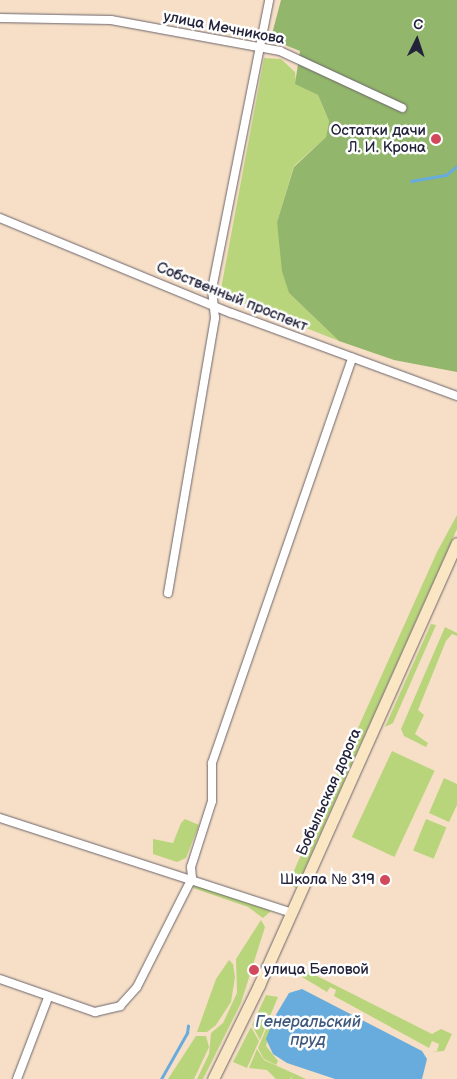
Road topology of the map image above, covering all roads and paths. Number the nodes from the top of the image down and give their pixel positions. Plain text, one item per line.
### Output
1 (270, 0) edge
2 (0, 18) edge
3 (261, 48) junction
4 (402, 108) dead end
5 (0, 218) edge
6 (213, 306) junction
7 (352, 358) junction
8 (457, 396) edge
9 (457, 543) edge
10 (168, 593) dead end
11 (0, 818) edge
12 (192, 878) junction
13 (292, 913) junction
14 (0, 979) edge
15 (48, 998) junction
16 (17, 1079) edge
17 (213, 1079) edge

1 - 3 street
2 - 3 street, улица Мечникова
3 - 4 street, улица Мечникова
3 - 6 street
5 - 6 street, Собственный проспект
6 - 7 street, Собственный проспект
6 - 10 street
7 - 8 street, Собственный проспект
7 - 12 street
9 - 13 street, Бобыльская дорога
11 - 12 street
12 - 13 street
12 - 15 street
13 - 17 street, Бобыльская дорога
14 - 15 street
15 - 16 street

